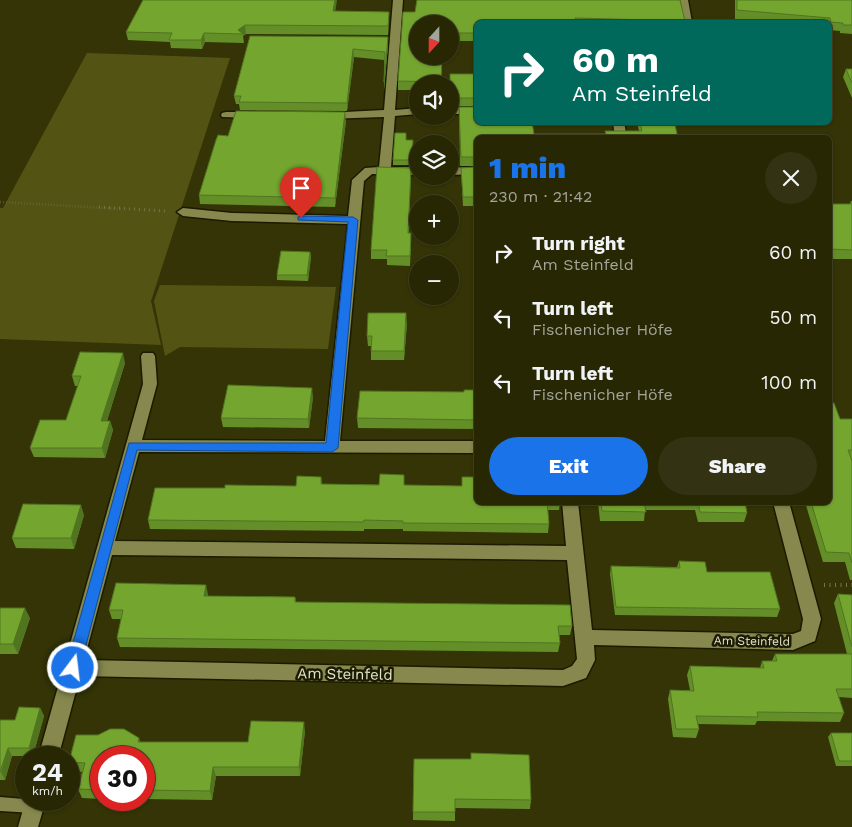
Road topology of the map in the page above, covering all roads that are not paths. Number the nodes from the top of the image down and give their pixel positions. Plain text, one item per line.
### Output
1 (398, 0) edge
2 (684, 0) edge
3 (688, 20) edge
4 (459, 111) edge
5 (474, 111) edge
6 (409, 112) edge
7 (388, 113) junction
8 (226, 115) dead end
9 (264, 115) edge
10 (310, 116) edge
11 (386, 170) junction
12 (409, 171) edge
13 (459, 171) edge
14 (474, 171) edge
15 (183, 212) dead end
16 (353, 220) junction
17 (148, 356) dead end
18 (133, 446) junction
19 (474, 447) edge
20 (332, 448) junction
21 (570, 505) edge
22 (782, 505) edge
23 (104, 548) junction
24 (576, 553) junction
25 (585, 637) junction
26 (73, 668) junction
27 (51, 746) edge
28 (0, 804) edge
29 (15, 804) edge
30 (33, 811) edge
31 (28, 827) edge

1 - 7 street
2 - 3 lane
4 - 5 street
6 - 7 street
7 - 10 street
7 - 11 street
8 - 9 street
11 - 12 street
11 - 16 street
13 - 14 street
15 - 16 street
16 - 20 street
17 - 18 street
18 - 20 street
18 - 23 street
19 - 20 street
21 - 24 street, Am Steinfeld
22 - 25 street, Am Steinfeld
23 - 24 street
23 - 26 street
24 - 25 street, Am Steinfeld
25 - 26 street, Am Steinfeld
26 - 27 street
28 - 29 lane
30 - 31 street

